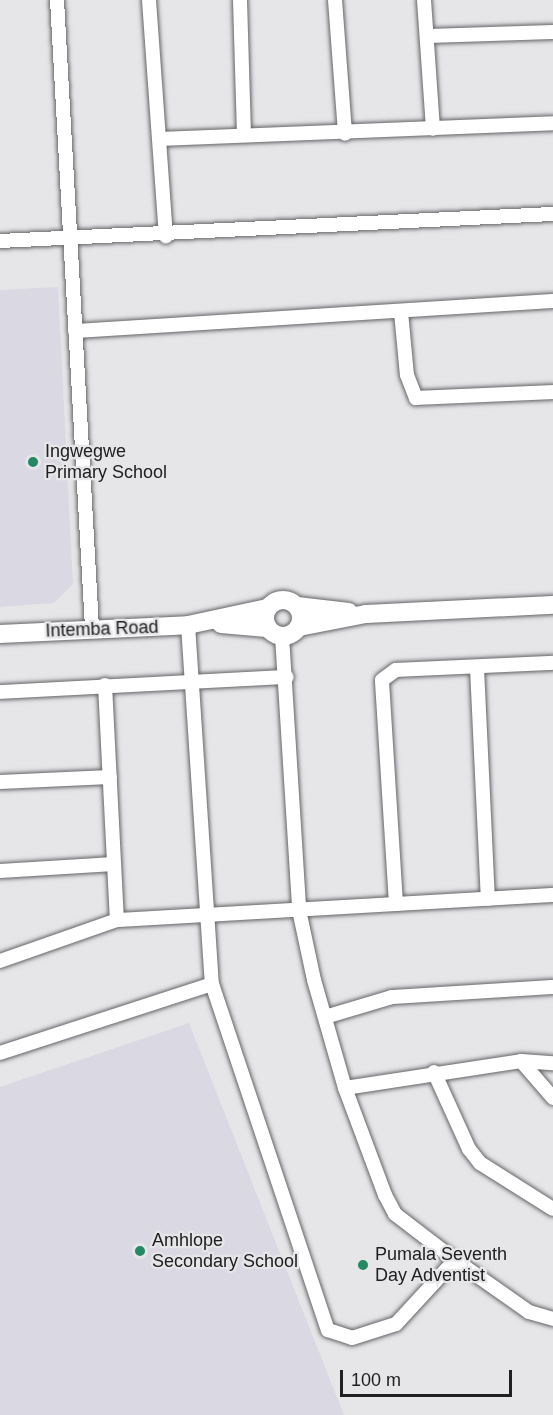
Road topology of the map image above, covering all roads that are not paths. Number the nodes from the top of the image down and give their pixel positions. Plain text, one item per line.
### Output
1 (57, 0) edge
2 (148, 0) edge
3 (240, 0) edge
4 (335, 0) edge
5 (424, 0) edge
6 (553, 32) edge
7 (428, 36) junction
8 (553, 123) edge
9 (432, 129) junction
10 (345, 134) junction
11 (244, 135) junction
12 (160, 140) junction
13 (553, 214) edge
14 (166, 236) junction
15 (0, 241) edge
16 (70, 241) junction
17 (553, 301) edge
18 (401, 312) junction
19 (75, 331) junction
20 (553, 392) edge
21 (553, 605) edge
22 (297, 606) junction
23 (267, 608) junction
24 (366, 614) junction
25 (196, 624) junction
26 (299, 627) junction
27 (92, 628) junction
28 (275, 632) junction
29 (0, 634) edge
30 (553, 663) edge
31 (477, 668) junction
32 (286, 677) junction
33 (191, 683) junction
34 (105, 685) junction
35 (0, 692) edge
36 (110, 777) junction
37 (0, 782) edge
38 (114, 864) junction
39 (0, 871) edge
40 (553, 895) edge
41 (488, 899) junction
42 (396, 904) junction
43 (299, 910) junction
44 (207, 916) junction
45 (117, 920) junction
46 (0, 961) edge
47 (212, 984) junction
48 (553, 987) edge
49 (325, 1017) junction
50 (0, 1053) edge
51 (521, 1061) junction
52 (553, 1063) edge
53 (434, 1072) junction
54 (345, 1088) junction
55 (553, 1098) edge
56 (553, 1209) edge
57 (456, 1260) junction
58 (553, 1319) edge

1 - 16 street
2 - 12 street
3 - 11 street
4 - 10 street
5 - 7 street
6 - 7 street
7 - 9 street
8 - 9 street
9 - 10 street
10 - 11 street
11 - 12 street
12 - 14 street
13 - 14 street
14 - 16 street
15 - 16 street
16 - 19 street
17 - 18 street
18 - 19 street
18 - 20 street
19 - 27 street
21 - 24 street
22 - 23 street
22 - 24 street
22 - 26 street
23 - 25 street
23 - 28 street
24 - 26 street
25 - 27 street, Intemba Road
25 - 28 street
25 - 33 street
26 - 28 street
27 - 29 street, Intemba Road
28 - 32 street
30 - 31 street
31 - 41 street
31 - 42 street
32 - 33 street
32 - 43 street
33 - 34 street
33 - 44 street
34 - 35 street
34 - 36 street
36 - 37 street
36 - 38 street
38 - 39 street
38 - 45 street
40 - 41 street
41 - 42 street
42 - 43 street
43 - 44 street
43 - 49 street
44 - 45 street
44 - 47 street
45 - 46 street
47 - 50 street
47 - 57 street
48 - 49 street
49 - 54 street
51 - 52 street
51 - 53 street
51 - 55 street
53 - 54 street
53 - 56 street
54 - 57 street
57 - 58 street

